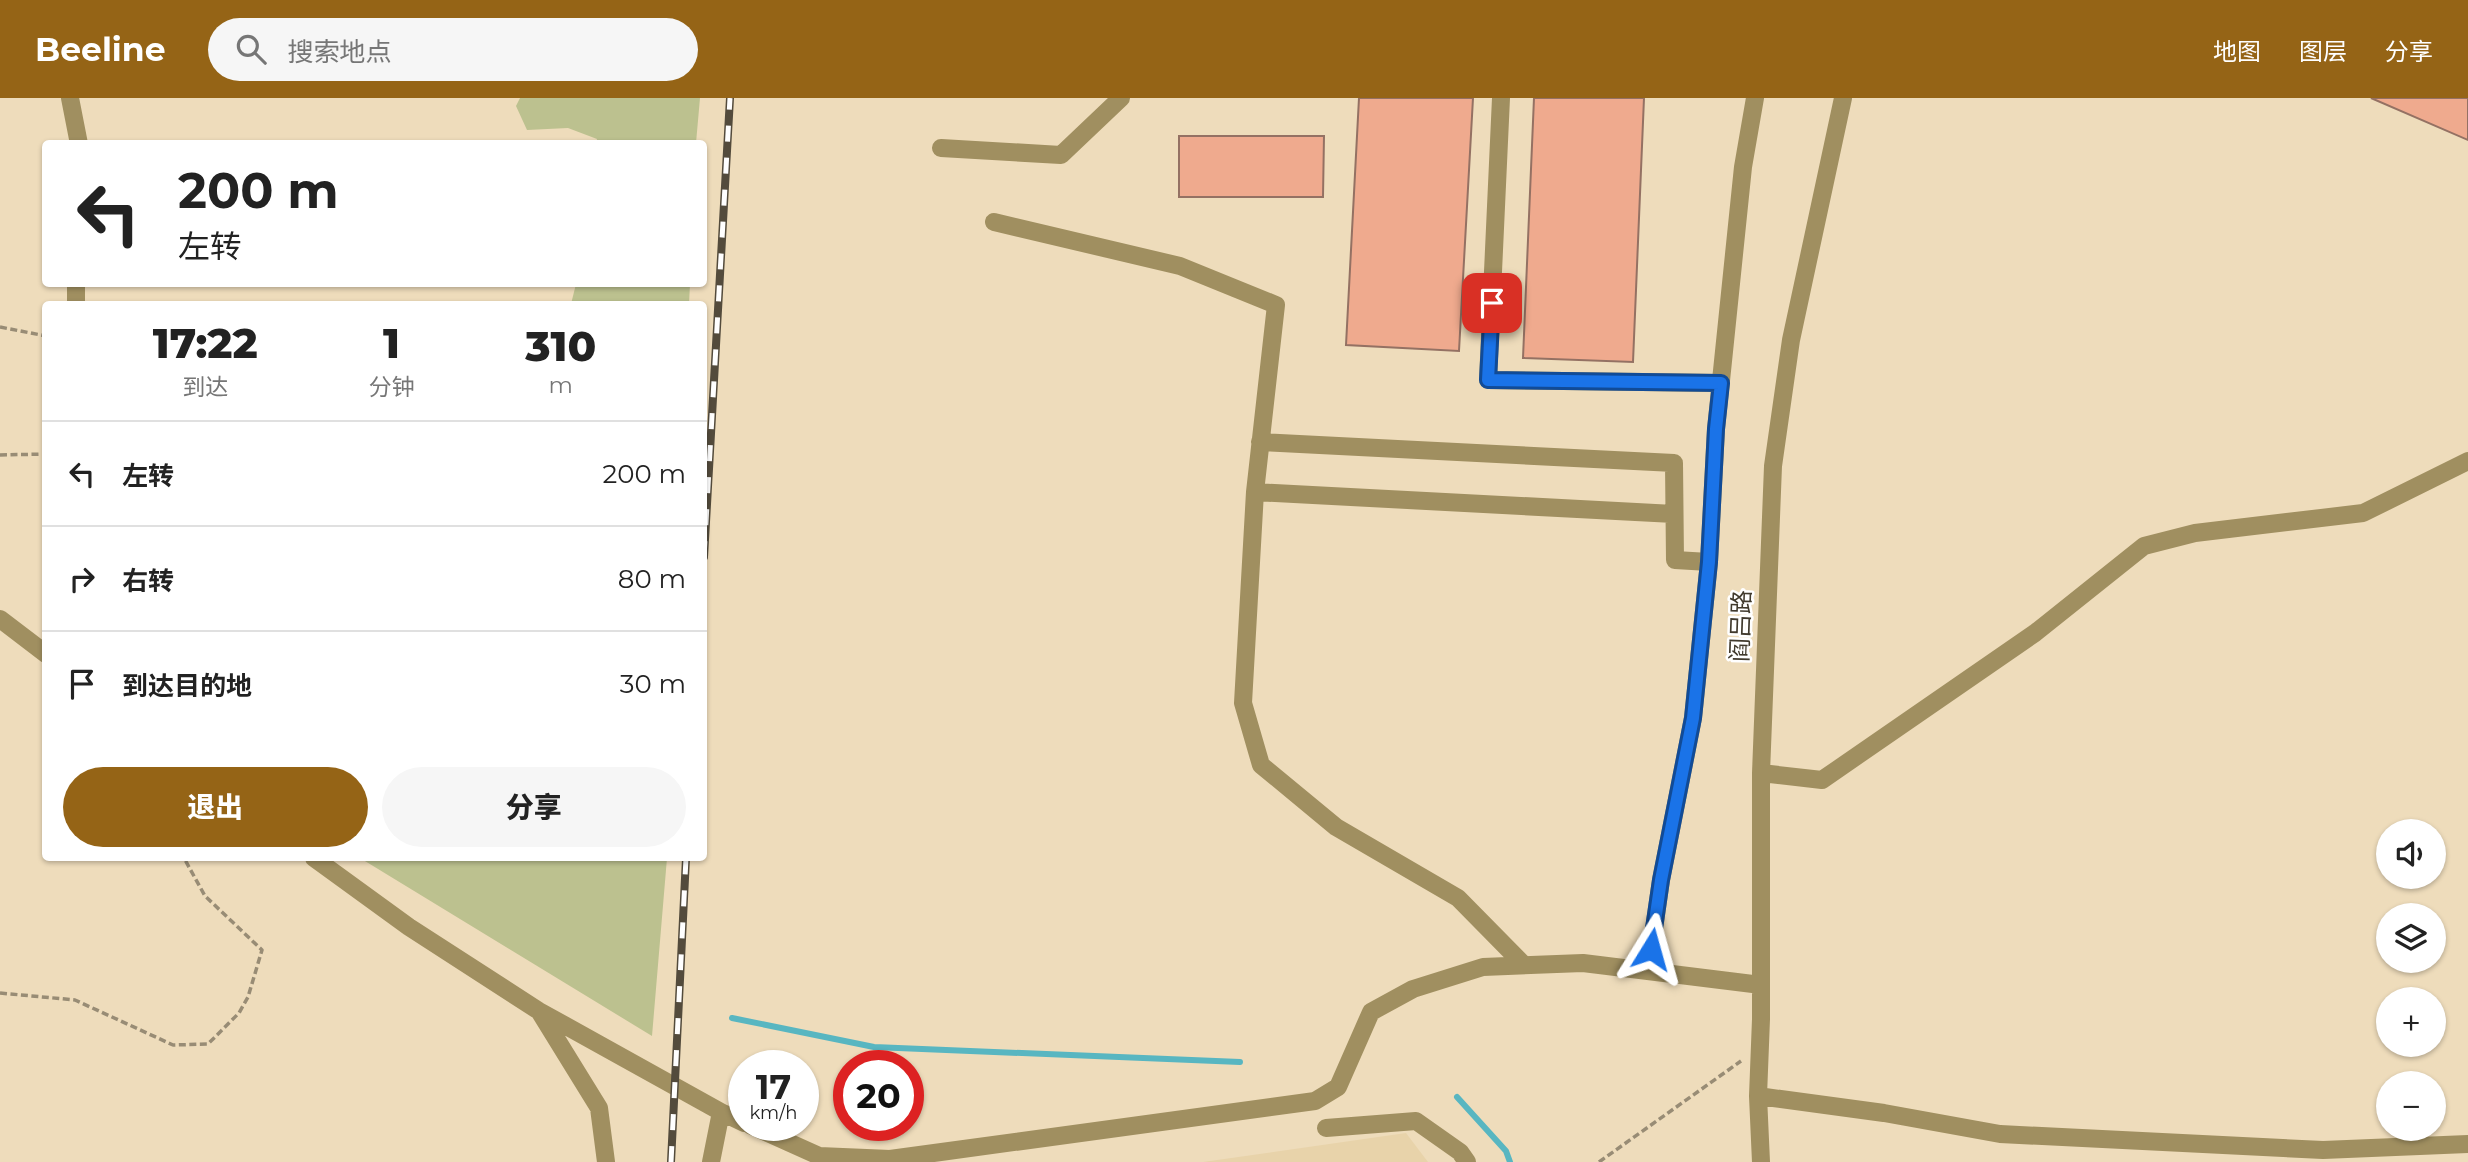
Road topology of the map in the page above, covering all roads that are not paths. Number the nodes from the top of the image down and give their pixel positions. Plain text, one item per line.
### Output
1 (70, 98) edge
2 (1121, 98) edge
3 (1501, 98) edge
4 (1755, 98) edge
5 (1843, 98) edge
6 (78, 140) edge
7 (941, 148) dead end
8 (994, 222) dead end
9 (1721, 383) junction
10 (1261, 442) junction
11 (2468, 461) edge
12 (1255, 492) junction
13 (1675, 514) junction
14 (1709, 562) junction
15 (0, 619) edge
16 (42, 651) edge
17 (1761, 773) junction
18 (318, 861) edge
19 (1524, 965) junction
20 (1648, 971) junction
21 (1761, 985) junction
22 (539, 1011) junction
23 (1758, 1096) junction
24 (721, 1112) junction
25 (728, 1115) edge
26 (1325, 1128) dead end
27 (786, 1141) edge
28 (2468, 1144) edge
29 (606, 1162) edge
30 (711, 1162) edge
31 (1467, 1162) edge
32 (1761, 1162) edge

1 - 6 street
2 - 7 street
3 - 9 street
4 - 9 street
5 - 17 street, 阎吕路
8 - 10 street
9 - 14 street
10 - 12 street
10 - 13 street
11 - 17 street
12 - 13 street
12 - 19 street
13 - 14 street
14 - 20 street
15 - 16 street
17 - 21 street, 阎吕路
18 - 22 street
19 - 20 street
19 - 27 street
20 - 21 street
21 - 23 street, 阎吕路
22 - 24 street
22 - 29 street
23 - 28 street
23 - 32 street, 阎吕路
24 - 25 street
24 - 30 street
26 - 31 street

